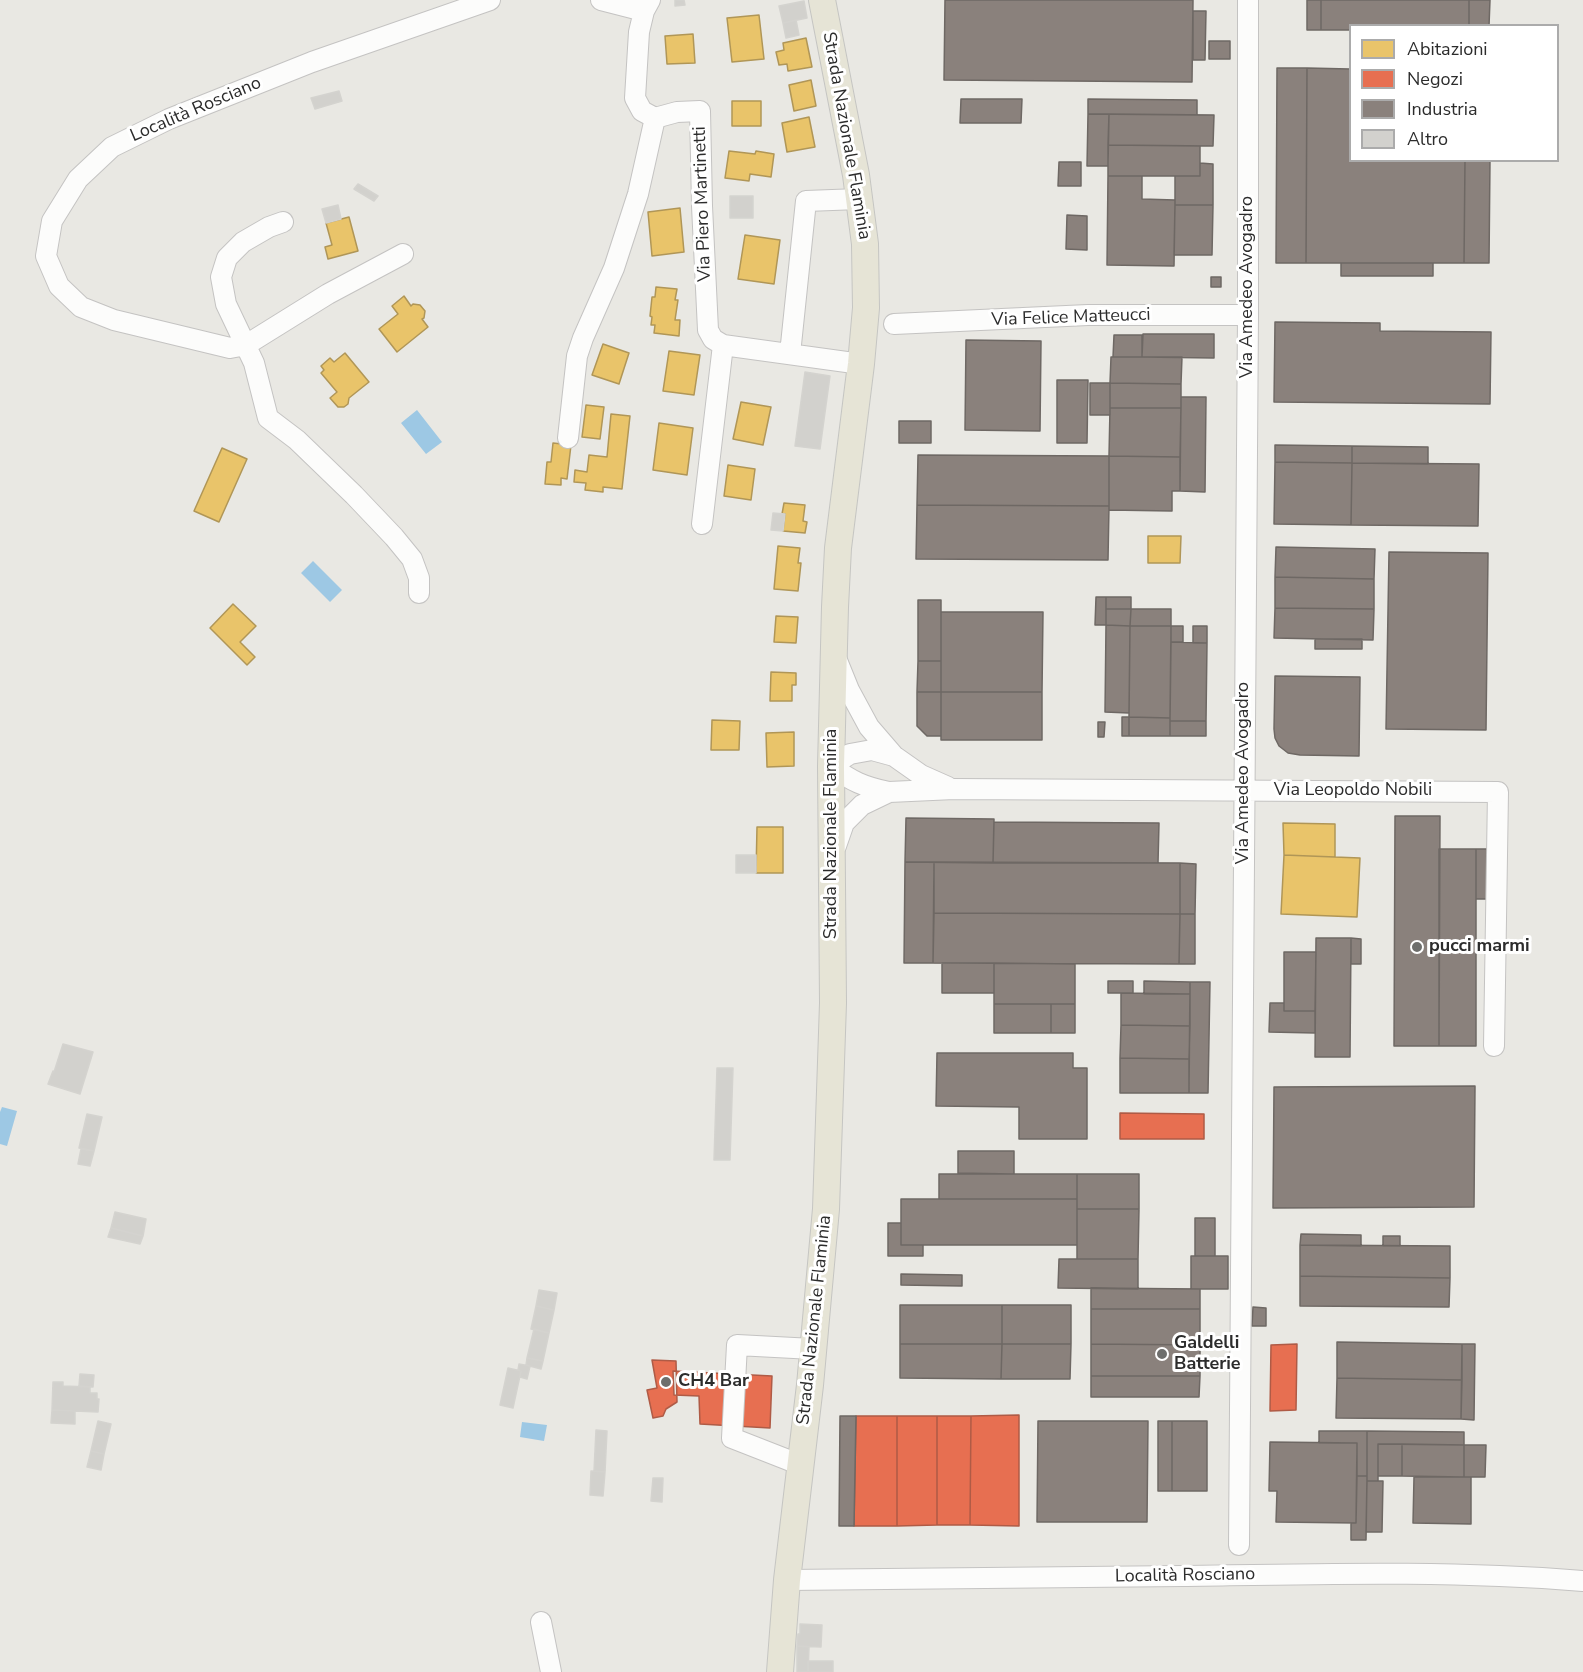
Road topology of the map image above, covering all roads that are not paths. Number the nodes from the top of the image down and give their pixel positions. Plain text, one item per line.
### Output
1 (490, 0) edge
2 (601, 0) edge
3 (822, 0) edge
4 (1248, 0) edge
5 (647, 6) edge
6 (655, 118) junction
7 (859, 199) junction
8 (283, 222) dead end
9 (403, 254) dead end
10 (1248, 315) junction
11 (894, 324) dead end
12 (246, 345) junction
13 (723, 345) junction
14 (790, 354) junction
15 (861, 364) junction
16 (568, 438) dead end
17 (702, 524) dead end
18 (419, 593) dead end
19 (833, 652) junction
20 (894, 756) junction
21 (831, 766) junction
22 (954, 789) junction
23 (1244, 790) junction
24 (889, 792) junction
25 (832, 858) junction
26 (1494, 1046) dead end
27 (813, 1349) junction
28 (801, 1465) junction
29 (1239, 1545) dead end
30 (787, 1580) junction
31 (1583, 1581) edge
32 (541, 1622) dead end
33 (551, 1672) edge
34 (780, 1672) edge

1 - 12 street, Località Rosciano
2 - 5 street
3 - 7 main road, Strada Nazionale Flaminia
4 - 10 street, Via Amedeo Avogadro
5 - 6 street
6 - 13 street, Via Piero Martinetti
6 - 16 street
7 - 14 street
7 - 15 main road, Strada Nazionale Flaminia
8 - 12 street
9 - 12 street
10 - 11 street, Via Felice Matteucci
10 - 23 street, Via Amedeo Avogadro
12 - 18 street
13 - 14 street
13 - 17 street
14 - 15 street
15 - 19 main road, Strada Nazionale Flaminia
19 - 20 street, Via Leopoldo Nobili
19 - 21 main road, Strada Nazionale Flaminia
20 - 21 street, Via Leopoldo Nobili
20 - 22 street, Via Leopoldo Nobili
21 - 24 street, Via Leopoldo Nobili
21 - 25 main road, Strada Nazionale Flaminia
22 - 23 street, Via Leopoldo Nobili
22 - 24 street, Via Leopoldo Nobili
23 - 26 street, Via Leopoldo Nobili
23 - 29 street, Via Amedeo Avogadro
24 - 25 street, Via Leopoldo Nobili
25 - 27 main road, Strada Nazionale Flaminia
27 - 28 main road, Strada Nazionale Flaminia
27 - 28 street
28 - 30 main road, Strada Nazionale Flaminia
30 - 31 street, Località Rosciano
30 - 34 main road, Strada Nazionale Flaminia
32 - 33 street

